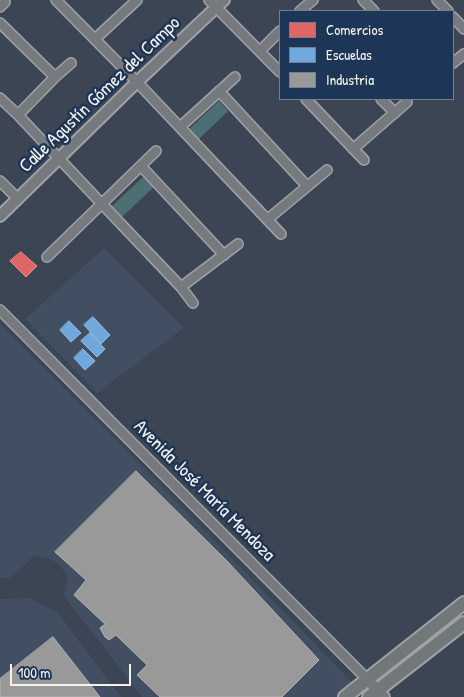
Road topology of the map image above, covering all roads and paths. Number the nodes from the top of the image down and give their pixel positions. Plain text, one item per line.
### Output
1 (56, 0) edge
2 (313, 0) edge
3 (363, 0) edge
4 (437, 0) edge
5 (135, 1) edge
6 (217, 2) edge
7 (301, 10) edge
8 (373, 10) edge
9 (447, 10) edge
10 (454, 18) edge
11 (0, 23) edge
12 (464, 29) edge
13 (279, 32) edge
14 (95, 40) junction
15 (260, 51) junction
16 (464, 54) edge
17 (454, 62) edge
18 (71, 63) dead end
19 (279, 71) edge
20 (235, 76) dead end
21 (55, 77) junction
22 (137, 82) junction
23 (219, 91) junction
24 (0, 98) edge
25 (307, 100) edge
26 (382, 100) edge
27 (407, 102) dead end
28 (395, 113) junction
29 (18, 115) junction
30 (180, 127) junction
31 (353, 149) junction
32 (156, 151) dead end
33 (59, 158) junction
34 (364, 160) dead end
35 (141, 166) junction
36 (327, 170) dead end
37 (0, 181) edge
38 (307, 186) junction
39 (18, 199) junction
40 (102, 204) junction
41 (0, 216) edge
42 (268, 219) junction
43 (281, 234) dead end
44 (238, 244) dead end
45 (224, 254) junction
46 (47, 257) dead end
47 (181, 287) junction
48 (193, 303) dead end
49 (0, 310) edge
50 (464, 604) edge
51 (464, 622) edge
52 (368, 680) junction
53 (376, 695) edge
54 (345, 697) edge

1 - 14 street
2 - 7 street
3 - 8 street
4 - 9 street
5 - 14 street
6 - 15 street
6 - 22 street, Calle Agustín Gómez del Campo
10 - 12 street
11 - 21 street
13 - 15 street
14 - 22 street
15 - 19 street
16 - 17 street
18 - 21 street
20 - 23 street
21 - 29 street
22 - 30 street
22 - 33 street, Calle Agustín Gómez del Campo
23 - 30 street
23 - 38 street
24 - 29 street
25 - 31 street
26 - 28 street
27 - 28 street
28 - 31 street
29 - 33 street
30 - 42 street
31 - 34 street
32 - 35 street
33 - 39 street, Calle Agustín Gómez del Campo
33 - 40 street
35 - 40 street
35 - 45 street
36 - 38 street
37 - 39 street
38 - 42 street
39 - 41 street, Calle Agustín Gómez del Campo
40 - 46 street
40 - 47 street
42 - 43 street
44 - 45 street
45 - 47 street
47 - 48 street
49 - 52 street, Avenida José María Mendoza
50 - 52 main road
51 - 53 main road
52 - 53 street, Avenida José María Mendoza
52 - 54 main road

